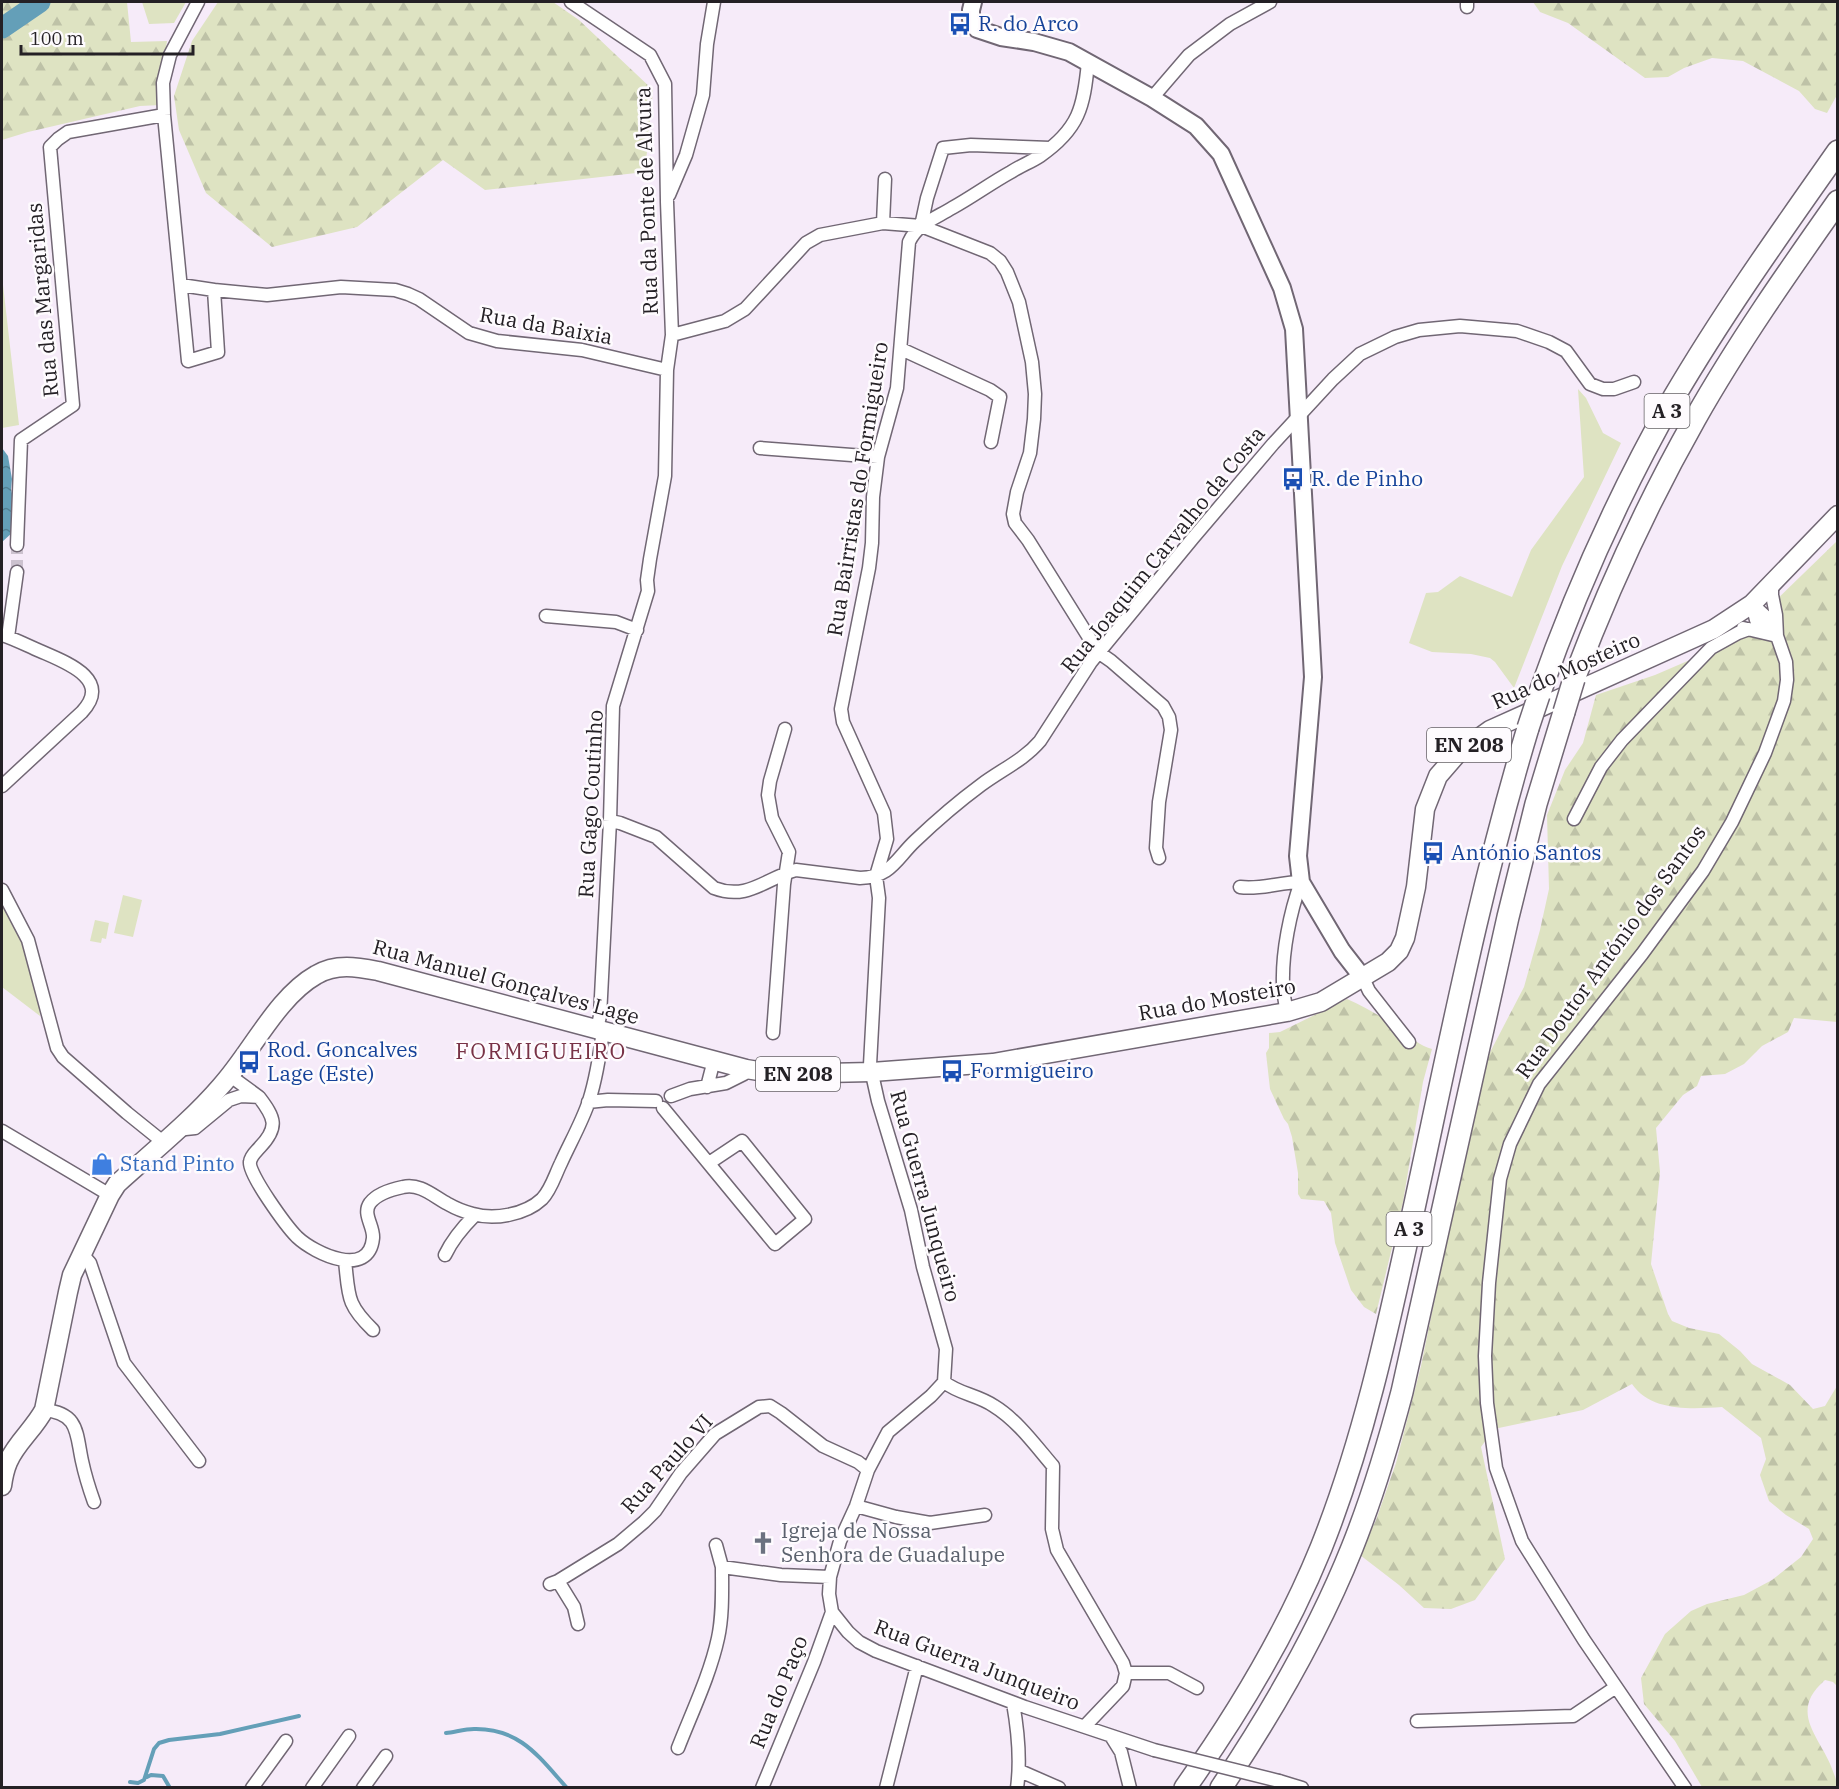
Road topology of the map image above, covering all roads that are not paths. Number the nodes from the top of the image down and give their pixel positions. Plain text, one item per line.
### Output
1 (198, 2) edge
2 (571, 2) edge
3 (714, 2) edge
4 (1270, 2) edge
5 (972, 6) edge
6 (1088, 62) junction
7 (1152, 98) junction
8 (164, 115) junction
9 (1050, 148) junction
10 (1838, 151) edge
11 (885, 179) dead end
12 (1838, 201) edge
13 (667, 202) junction
14 (883, 223) junction
15 (921, 226) junction
16 (181, 285) junction
17 (214, 290) junction
18 (672, 335) junction
19 (901, 349) junction
20 (667, 370) junction
21 (1634, 382) dead end
22 (1298, 418) junction
23 (991, 442) dead end
24 (760, 448) dead end
25 (878, 457) junction
26 (1838, 515) edge
27 (17, 545) tunnel mouth
28 (17, 572) tunnel mouth
29 (1772, 583) junction
30 (1752, 604) junction
31 (546, 616) dead end
32 (1713, 629) junction
33 (1749, 629) junction
34 (638, 630) junction
35 (1776, 630) junction
36 (5, 636) edge
37 (1098, 652) junction
38 (785, 729) dead end
39 (2, 786) edge
40 (1574, 819) dead end
41 (610, 821) junction
42 (1159, 858) dead end
43 (787, 873) junction
44 (876, 876) junction
45 (1301, 882) junction
46 (1240, 887) dead end
47 (2, 890) edge
48 (1363, 978) junction
49 (1287, 1012) junction
50 (600, 1030) junction
51 (773, 1033) dead end
52 (1409, 1042) dead end
53 (721, 1063) junction
54 (746, 1069) junction
55 (872, 1072) junction
56 (230, 1076) junction
57 (707, 1087) junction
58 (259, 1097) junction
59 (588, 1102) junction
60 (660, 1105) junction
61 (2, 1131) edge
62 (170, 1136) junction
63 (709, 1163) junction
64 (110, 1195) junction
65 (475, 1215) junction
66 (82, 1254) junction
67 (445, 1255) dead end
68 (345, 1260) junction
69 (372, 1330) dead end
70 (944, 1382) junction
71 (44, 1410) junction
72 (199, 1461) dead end
73 (868, 1470) junction
74 (2, 1486) edge
75 (94, 1502) dead end
76 (856, 1506) junction
77 (985, 1515) dead end
78 (716, 1545) dead end
79 (722, 1567) junction
80 (830, 1577) junction
81 (832, 1612) junction
82 (578, 1624) dead end
83 (917, 1666) junction
84 (1126, 1673) junction
85 (1616, 1687) junction
86 (1197, 1688) dead end
87 (1013, 1702) junction
88 (1417, 1721) dead end
89 (1085, 1726) junction
90 (349, 1736) dead end
91 (1111, 1736) junction
92 (286, 1741) dead end
93 (678, 1748) dead end
94 (386, 1756) dead end
95 (1020, 1771) junction
96 (252, 1788) edge
97 (312, 1788) edge
98 (363, 1788) edge
99 (762, 1788) edge
100 (886, 1788) edge
101 (1017, 1788) edge
102 (1059, 1788) edge
103 (1130, 1788) edge
104 (1185, 1788) edge
105 (1221, 1788) edge
106 (1302, 1788) edge
107 (1685, 1788) edge

1 - 8 street
2 - 13 street, Rua da Ponte de Alvura
3 - 13 street
4 - 7 street
5 - 6 street
6 - 7 street
6 - 9 street
7 - 22 street
8 - 16 street
8 - 27 street, Rua das Margaridas
9 - 15 street
9 - 15 street, Rua Bairristas do Formigueiro
10 - 104 highway, A 3, bridge
11 - 14 street
12 - 105 highway, A 3, bridge
13 - 18 street, Rua da Ponte de Alvura
14 - 15 street
14 - 18 street
15 - 19 street, Rua Bairristas do Formigueiro
15 - 37 street
16 - 17 street, Rua da Baixia
16 - 17 street
17 - 20 street, Rua da Baixia
18 - 20 street, Rua da Ponte de Alvura
19 - 23 street
19 - 25 street, Rua Bairristas do Formigueiro
20 - 34 street, Rua Gago Coutinho
21 - 22 street, Rua Joaquim Carvalho da Costa
22 - 37 street, Rua Joaquim Carvalho da Costa
22 - 45 street
24 - 25 street
25 - 44 street, Rua Bairristas do Formigueiro
26 - 29 main road, Rua do Mosteiro / EN 208
28 - 36 street
29 - 30 main road, Rua do Mosteiro / EN 208
29 - 35 street, Rua Doutor António dos Santos
30 - 32 main road, Rua do Mosteiro / EN 208
30 - 35 street
31 - 34 street
32 - 33 street
32 - 48 main road, Rua do Mosteiro / EN 208
33 - 35 street
33 - 40 street
34 - 41 street, Rua Gago Coutinho
35 - 85 street, Rua Doutor António dos Santos
36 - 39 street
37 - 42 street
37 - 44 street, Rua Joaquim Carvalho da Costa
38 - 43 street
41 - 43 street
41 - 50 street, Rua Gago Coutinho
43 - 44 street
43 - 51 street
44 - 55 street, Rua Bairristas do Formigueiro
45 - 46 street
45 - 48 street
45 - 49 street
47 - 62 street
48 - 49 main road, Rua do Mosteiro / EN 208
48 - 52 street
49 - 55 main road, Rua do Mosteiro / EN 208
50 - 53 main road, Rua Manuel Gonçalves Lage / EN 208
50 - 56 main road, Rua Manuel Gonçalves Lage / EN 208
50 - 59 street, Rua Gago Coutinho
53 - 54 main road, Rua do Mosteiro / EN 208
53 - 57 street
54 - 55 main road, Rua do Mosteiro / EN 208
54 - 57 street
55 - 70 street, Rua Guerra Junqueiro
56 - 58 street
56 - 62 main road, Rua Manuel Gonçalves Lage / EN 208
57 - 60 street
58 - 62 street
58 - 68 street
59 - 60 street
59 - 65 street, Rua Gago Coutinho
60 - 63 street
61 - 64 street
62 - 64 main road, Rua Manuel Gonçalves Lage / EN 208
63 - 63 street
64 - 66 main road, Rua Manuel Gonçalves Lage / EN 208
65 - 67 street
65 - 68 street
66 - 71 main road, Rua Manuel Gonçalves Lage / EN 208
66 - 72 street
68 - 69 street
70 - 73 street
70 - 84 street
71 - 74 main road, Rua Manuel Gonçalves Lage / EN 208
71 - 75 street
73 - 76 street
73 - 82 street, Rua Paulo VI
76 - 77 street
76 - 80 street
78 - 79 street
79 - 80 street
79 - 93 street
80 - 81 street
81 - 83 street, Rua Guerra Junqueiro
81 - 99 street, Rua do Paço
83 - 87 street, Rua Guerra Junqueiro
83 - 100 street
84 - 86 street
84 - 89 street
85 - 88 street
85 - 107 street, Rua Doutor António dos Santos
87 - 89 street, Rua Guerra Junqueiro
87 - 95 street
89 - 91 street, Rua Guerra Junqueiro
90 - 97 street
91 - 103 street
91 - 106 street, Rua Guerra Junqueiro, bridge
92 - 96 street
94 - 98 street
95 - 101 street
95 - 102 street

